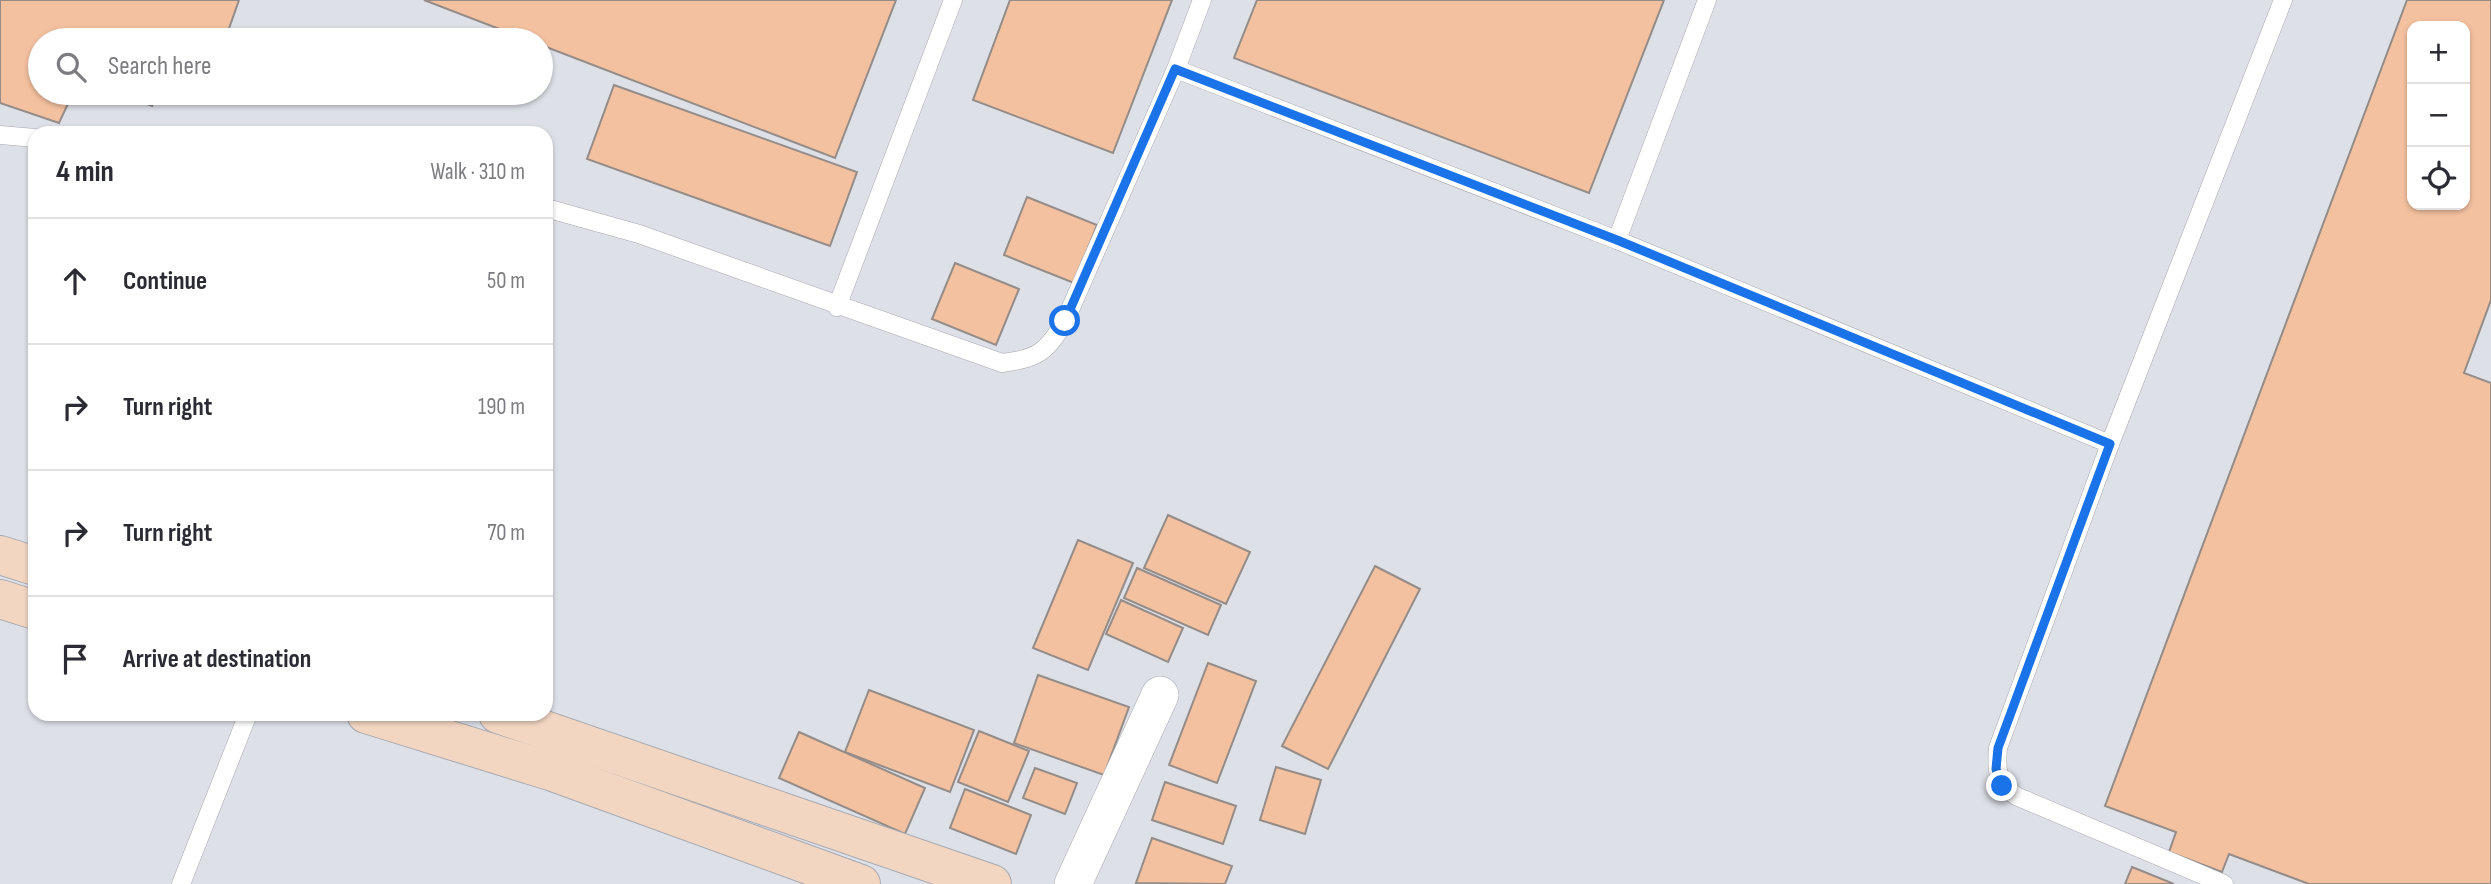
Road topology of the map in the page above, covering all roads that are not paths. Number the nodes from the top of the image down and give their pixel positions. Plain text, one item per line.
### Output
1 (953, 0) edge
2 (1202, 0) edge
3 (1707, 0) edge
4 (2283, 0) edge
5 (1175, 69) junction
6 (0, 135) edge
7 (28, 137) edge
8 (553, 210) edge
9 (1617, 240) junction
10 (837, 307) junction
11 (2110, 444) junction
12 (0, 555) edge
13 (28, 564) edge
14 (0, 598) edge
15 (28, 608) edge
16 (1160, 695) dead end
17 (245, 721) edge
18 (389, 721) edge
19 (518, 721) edge
20 (845, 836) junction
21 (842, 881) edge
22 (181, 884) edge
23 (992, 884) edge
24 (1073, 884) edge
25 (2224, 884) edge

1 - 10 lane
2 - 5 lane
3 - 9 lane
4 - 11 lane
5 - 9 lane
5 - 10 lane
6 - 7 lane
8 - 10 lane
9 - 11 lane
11 - 25 lane
12 - 13 street
14 - 15 street
16 - 24 street
17 - 22 lane
18 - 21 street
19 - 20 street
20 - 21 street
20 - 23 street

